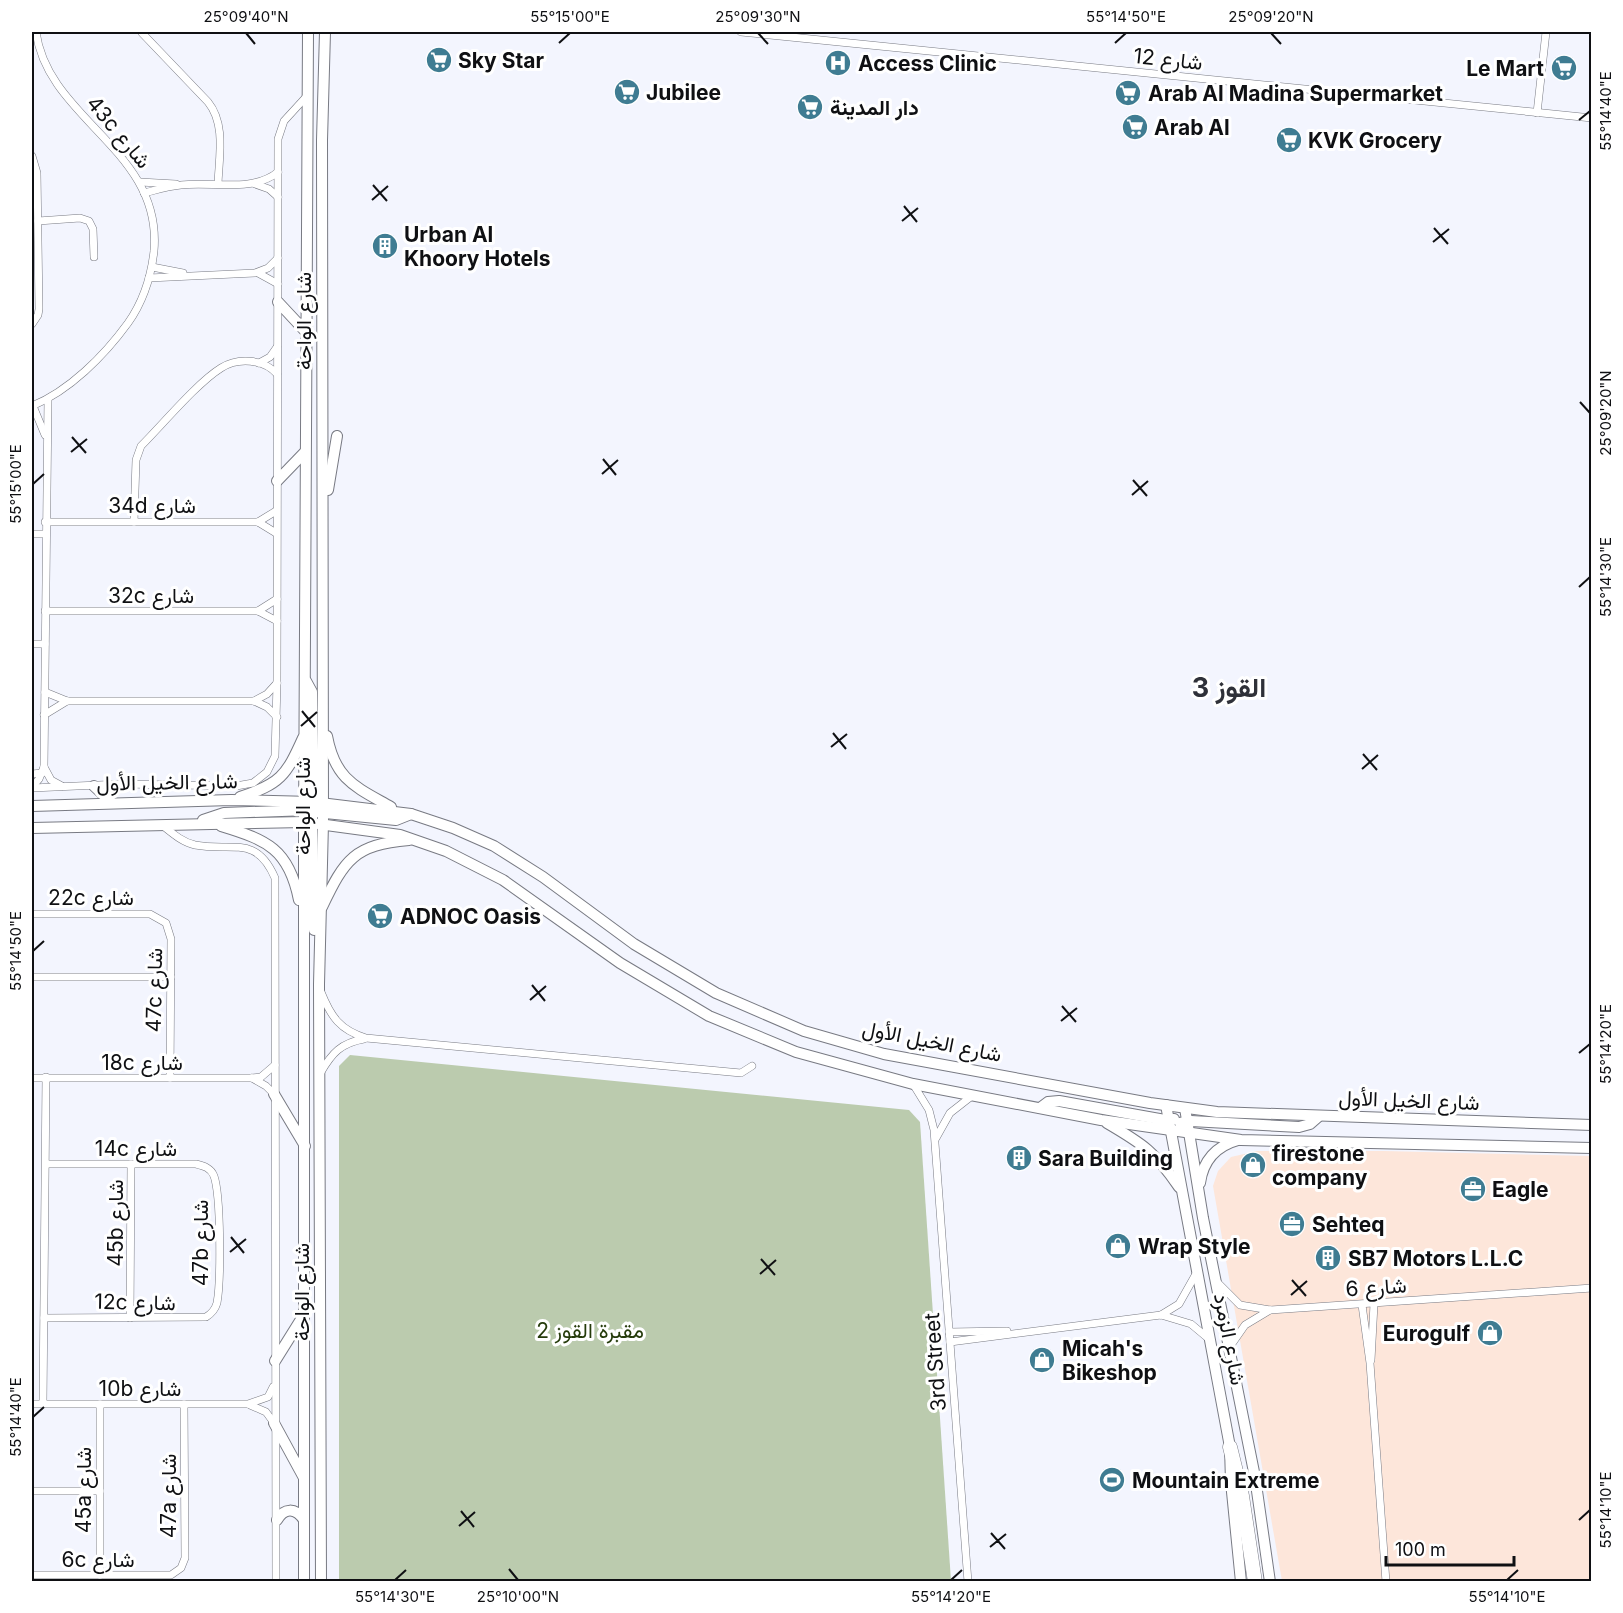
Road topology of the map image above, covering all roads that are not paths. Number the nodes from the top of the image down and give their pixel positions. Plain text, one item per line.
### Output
1 (36, 32) edge
2 (308, 32) edge
3 (325, 32) edge
4 (741, 32) edge
5 (1546, 32) edge
6 (142, 33) dead end
7 (771, 33) edge
8 (306, 97) junction
9 (1537, 112) junction
10 (1592, 118) edge
11 (32, 156) edge
12 (278, 172) junction
13 (140, 182) junction
14 (218, 184) junction
15 (252, 184) junction
16 (181, 185) junction
17 (144, 193) junction
18 (278, 197) junction
19 (38, 221) junction
20 (94, 257) dead end
21 (278, 258) junction
22 (152, 267) junction
23 (255, 273) junction
24 (189, 275) junction
25 (150, 278) junction
26 (278, 284) junction
27 (278, 302) junction
28 (32, 324) edge
29 (306, 332) junction
30 (277, 346) junction
31 (259, 363) junction
32 (277, 374) junction
33 (48, 399) junction
34 (32, 406) edge
35 (337, 436) dead end
36 (46, 438) junction
37 (305, 452) junction
38 (277, 481) junction
39 (276, 512) junction
40 (45, 522) junction
41 (134, 522) junction
42 (258, 522) junction
43 (323, 523) junction
44 (276, 533) junction
45 (32, 534) edge
46 (45, 534) junction
47 (277, 599) junction
48 (45, 611) junction
49 (258, 611) junction
50 (277, 621) junction
51 (32, 644) edge
52 (45, 644) junction
53 (305, 680) junction
54 (277, 683) junction
55 (45, 692) junction
56 (67, 701) junction
57 (254, 701) junction
58 (322, 709) junction
59 (44, 715) junction
60 (277, 717) junction
61 (305, 733) junction
62 (43, 770) junction
63 (32, 774) edge
64 (94, 786) junction
65 (65, 787) junction
66 (32, 788) edge
67 (231, 800) junction
68 (111, 802) junction
69 (32, 806) edge
70 (396, 810) junction
71 (313, 812) junction
72 (411, 814) junction
73 (200, 823) junction
74 (213, 823) junction
75 (160, 824) junction
76 (32, 828) edge
77 (416, 840) junction
78 (321, 910) junction
79 (32, 914) edge
80 (150, 914) joint
81 (304, 923) junction
82 (320, 943) junction
83 (32, 977) edge
84 (171, 977) junction
85 (318, 984) junction
86 (366, 1038) junction
87 (274, 1065) junction
88 (753, 1066) dead end
89 (321, 1072) junction
90 (46, 1077) junction
91 (32, 1078) edge
92 (170, 1078) junction
93 (252, 1078) junction
94 (913, 1084) junction
95 (274, 1094) junction
96 (975, 1094) junction
97 (1166, 1105) junction
98 (1040, 1108) junction
99 (1185, 1108) junction
100 (1318, 1117) junction
101 (1101, 1120) junction
102 (1187, 1121) junction
103 (1170, 1125) junction
104 (1592, 1125) edge
105 (1189, 1132) junction
106 (935, 1140) junction
107 (1241, 1140) junction
108 (305, 1146) junction
109 (1592, 1148) edge
110 (46, 1164) junction
111 (131, 1164) junction
112 (216, 1183) joint
113 (1182, 1190) junction
114 (1198, 1196) junction
115 (1197, 1272) junction
116 (1214, 1279) junction
117 (1592, 1288) edge
118 (217, 1303) joint
119 (1374, 1304) junction
120 (1362, 1305) junction
121 (1270, 1310) junction
122 (305, 1313) junction
123 (1161, 1315) junction
124 (44, 1318) junction
125 (130, 1318) junction
126 (949, 1332) junction
127 (1016, 1332) junction
128 (1211, 1341) junction
129 (950, 1342) junction
130 (1229, 1348) junction
131 (274, 1361) junction
132 (1370, 1363) junction
133 (274, 1384) junction
134 (32, 1404) edge
135 (43, 1404) junction
136 (100, 1404) junction
137 (184, 1404) junction
138 (248, 1404) junction
139 (274, 1423) junction
140 (1230, 1447) junction
141 (304, 1480) junction
142 (32, 1491) edge
143 (100, 1491) junction
144 (304, 1520) junction
145 (277, 1521) junction
146 (32, 1575) edge
147 (100, 1575) junction
148 (164, 1576) joint
149 (276, 1581) edge
150 (304, 1581) edge
151 (321, 1581) edge
152 (968, 1581) edge
153 (1241, 1581) edge
154 (1255, 1581) edge
155 (1270, 1581) edge
156 (1386, 1581) edge

1 - 13 street, 43c شارع
2 - 8 main road, شارع الواحة
3 - 43 main road, شارع الواحة
4 - 7 street, شارع 12
5 - 9 street
6 - 14 street
7 - 9 street, شارع 12
8 - 12 street
8 - 29 main road, شارع الواحة
9 - 10 street, شارع 12
11 - 19 street
12 - 15 street
12 - 18 street
13 - 16 street
13 - 17 street, 43c شارع
14 - 15 street
14 - 16 street
15 - 18 street
16 - 17 street
17 - 22 street, 43c شارع
18 - 21 street
19 - 20 street
19 - 28 street
21 - 23 street
21 - 26 street
22 - 24 street
22 - 25 street, 43c شارع
23 - 24 street
23 - 26 street
24 - 25 street
25 - 33 street, 43c شارع
26 - 27 street
27 - 29 main road
27 - 30 street
29 - 37 main road, شارع الواحة
30 - 31 street
30 - 32 street
31 - 32 street
31 - 41 street
32 - 38 street
33 - 34 street, 43c شارع
33 - 36 street
34 - 36 street
35 - 43 main road
36 - 40 street
37 - 38 main road
37 - 53 main road, شارع الواحة
38 - 39 street
39 - 42 street, 34d شارع
39 - 44 street
40 - 41 street, 34d شارع
40 - 46 street
41 - 42 street, 34d شارع
42 - 44 street
43 - 58 main road, شارع الواحة
44 - 47 street
45 - 46 street
46 - 48 street
47 - 49 street
47 - 50 street
48 - 49 street, 32c شارع
48 - 52 street
49 - 50 street, 32c شارع
50 - 54 street
51 - 52 street
52 - 55 street
53 - 61 main road, شارع الواحة
53 - 71 main road
54 - 57 street
54 - 60 street
55 - 56 street
55 - 59 street
56 - 57 street
56 - 59 street
57 - 60 street
58 - 70 main road
58 - 71 main road, شارع الواحة
59 - 62 street
60 - 64 street
61 - 67 main road
61 - 71 main road, شارع الواحة
62 - 63 street
62 - 65 street
62 - 66 street
64 - 65 street
64 - 68 main road
65 - 66 street
67 - 68 main road, شارع الخيل الأول
67 - 71 main road, شارع الخيل الأول
68 - 69 main road, شارع الخيل الأول
70 - 71 main road, شارع الخيل الأول
70 - 72 main road, شارع الخيل الأول
71 - 72 main road
71 - 73 main road
71 - 74 main road, شارع الخيل الأول
71 - 77 main road, شارع الخيل الأول
71 - 78 main road, شارع الواحة
71 - 81 main road, شارع الواحة
71 - 82 main road
72 - 97 main road, شارع الخيل الأول
73 - 74 main road, شارع الخيل الأول
73 - 75 main road, شارع الخيل الأول
74 - 81 main road
75 - 76 main road, شارع الخيل الأول
75 - 87 street
77 - 78 main road
77 - 94 main road, شارع الخيل الأول
78 - 82 main road, شارع الواحة
79 - 80 street, 22c شارع
80 - 84 street, 47c شارع
81 - 108 main road, شارع الواحة
82 - 85 main road, شارع الواحة
83 - 84 street
84 - 92 street, 47c شارع
85 - 86 street
85 - 89 main road, شارع الواحة
86 - 88 street
86 - 89 street
87 - 93 street
87 - 95 street
89 - 151 main road, شارع الواحة
90 - 91 street, 18c شارع
90 - 92 street, 18c شارع
90 - 110 street
92 - 93 street, 18c شارع
93 - 95 street
94 - 96 main road, شارع الخيل الأول
94 - 106 street, 3rd Street
95 - 108 main road
95 - 131 street
96 - 98 main road, شارع الخيل الأول
96 - 106 street
97 - 99 main road, شارع الخيل الأول
97 - 103 main road, شارع الزمرد
98 - 101 main road, شارع الخيل الأول
98 - 103 main road
99 - 100 main road, شارع الخيل الأول
99 - 102 main road, شارع الزمرد
99 - 103 main road
100 - 102 main road
100 - 104 main road, شارع الخيل الأول
101 - 103 main road, شارع الخيل الأول
101 - 113 main road
102 - 103 main road
102 - 105 main road, شارع الزمرد
103 - 105 main road, شارع الخيل الأول
103 - 113 main road, شارع الزمرد
105 - 107 main road, شارع الخيل الأول
105 - 114 main road, شارع الزمرد
106 - 126 street, 3rd Street
107 - 109 main road, شارع الخيل الأول
107 - 114 main road
108 - 122 main road, شارع الواحة
110 - 111 street, 14c شارع
110 - 124 street
111 - 112 street, 14c شارع
111 - 125 street, 45b شارع
112 - 118 street, 47b شارع
113 - 115 main road, شارع الزمرد
114 - 116 main road, شارع الزمرد
115 - 123 street
115 - 128 main road, شارع الزمرد
116 - 121 street, شارع 6
116 - 130 main road, شارع الزمرد
117 - 119 street, شارع 6
118 - 125 street, 12c شارع
119 - 120 street, شارع 6
119 - 132 street
120 - 121 street, شارع 6
120 - 132 street
121 - 130 street, شارع 6
122 - 131 main road
122 - 141 main road, شارع الواحة
123 - 127 street
123 - 128 street
124 - 125 street, 12c شارع
124 - 135 street
126 - 127 street
126 - 129 street, 3rd Street
127 - 129 street
128 - 140 main road, شارع الزمرد
129 - 152 street, 3rd Street
130 - 155 main road, شارع الزمرد
131 - 133 street
132 - 156 street
133 - 138 street
133 - 139 street
134 - 135 street, 10b شارع
135 - 136 street, 10b شارع
136 - 137 street, 10b شارع
136 - 143 street, 45a شارع
137 - 138 street, 10b شارع
137 - 148 street, 47a شارع
138 - 139 street
139 - 141 main road
139 - 145 street
140 - 153 main road, شارع الزمرد
140 - 154 highway
141 - 144 main road, شارع الواحة
142 - 143 street
143 - 147 street, 45a شارع
144 - 145 main road
144 - 150 main road, شارع الواحة
145 - 149 street
146 - 147 street, 6c شارع
147 - 148 street, 6c شارع

